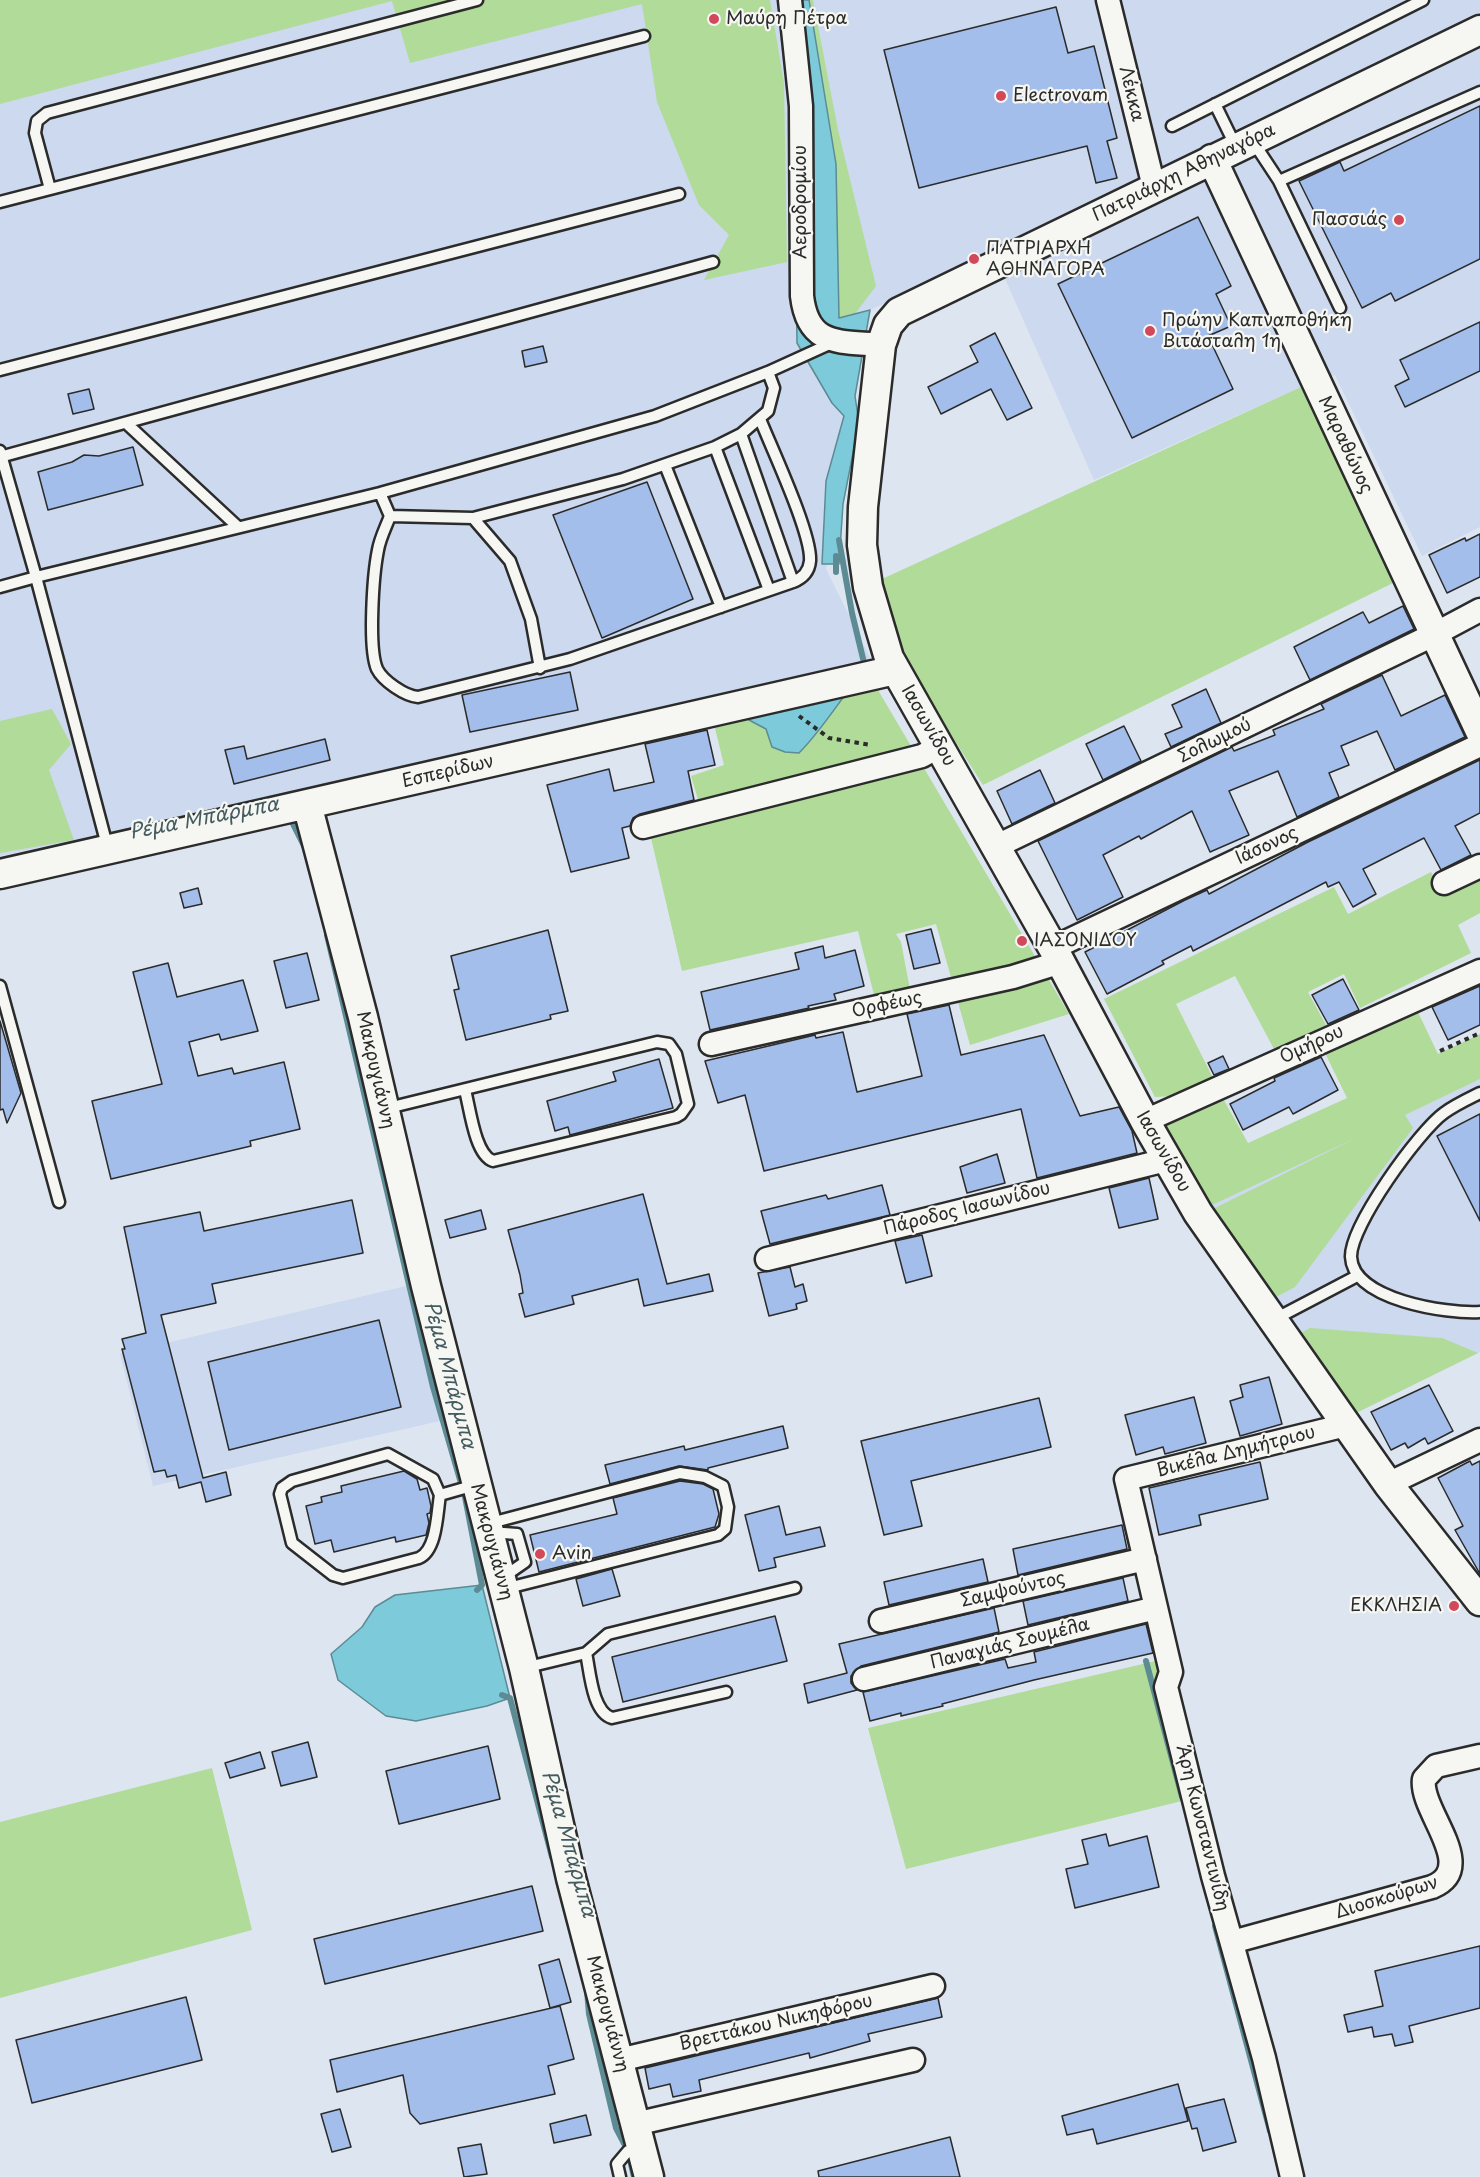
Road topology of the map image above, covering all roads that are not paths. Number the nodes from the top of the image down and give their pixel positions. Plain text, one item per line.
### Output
1 (477, 0) edge
2 (790, 0) edge
3 (1108, 0) edge
4 (1423, 0) edge
5 (1480, 30) edge
6 (644, 36) dead end
7 (1480, 92) edge
8 (1215, 104) junction
9 (1172, 126) dead end
10 (1234, 149) junction
11 (1279, 181) junction
12 (1154, 187) junction
13 (50, 189) junction
14 (680, 194) dead end
15 (0, 202) edge
16 (713, 262) dead end
17 (1340, 308) dead end
18 (836, 341) junction
19 (881, 345) junction
20 (0, 370) edge
21 (768, 372) junction
22 (760, 419) junction
23 (126, 423) junction
24 (741, 434) junction
25 (715, 447) junction
26 (0, 455) edge
27 (665, 465) junction
28 (380, 493) junction
29 (390, 516) junction
30 (473, 518) junction
31 (238, 527) junction
32 (36, 577) junction
33 (794, 582) junction
34 (0, 587) edge
35 (769, 590) junction
36 (721, 607) junction
37 (1480, 610) edge
38 (1433, 635) junction
39 (540, 668) junction
40 (895, 670) junction
41 (1474, 701) edge
42 (1480, 731) edge
43 (1480, 745) edge
44 (940, 746) junction
45 (311, 803) junction
46 (643, 827) dead end
47 (997, 846) junction
48 (108, 850) junction
49 (1480, 866) edge
50 (0, 874) edge
51 (1444, 883) dead end
52 (1057, 955) junction
53 (1480, 971) edge
54 (0, 986) edge
55 (711, 1044) dead end
56 (465, 1090) junction
57 (1480, 1093) edge
58 (384, 1109) junction
59 (1145, 1121) junction
60 (1166, 1160) junction
61 (58, 1203) dead end
62 (767, 1258) dead end
63 (1357, 1276) junction
64 (1480, 1312) edge
65 (1273, 1320) junction
66 (1346, 1425) junction
67 (1480, 1440) edge
68 (1126, 1479) joint
69 (1389, 1484) junction
70 (476, 1485) junction
71 (440, 1495) junction
72 (487, 1528) junction
73 (1145, 1559) junction
74 (508, 1580) junction
75 (795, 1588) dead end
76 (1480, 1600) edge
77 (1156, 1608) junction
78 (881, 1621) dead end
79 (586, 1653) junction
80 (524, 1668) junction
81 (864, 1679) dead end
82 (726, 1692) dead end
83 (1480, 1755) edge
84 (1232, 1942) junction
85 (933, 1986) dead end
86 (619, 2060) junction
87 (914, 2060) dead end
88 (635, 2124) junction
89 (628, 2151) dead end
90 (620, 2177) edge
91 (649, 2177) edge
92 (1292, 2177) edge

1 - 13 lane
2 - 18 street, Αεροδρομίου
3 - 12 street, Λέκκα
4 - 8 lane
5 - 10 street, Πατριάρχη Αθηναγόρα
6 - 13 lane
7 - 11 lane
8 - 9 lane
8 - 10 lane
10 - 11 lane
10 - 12 street, Πατριάρχη Αθηναγόρα
10 - 38 street, Μαραθώνος
11 - 17 lane
12 - 19 street, Πατριάρχη Αθηναγόρα
13 - 15 lane
14 - 20 lane
16 - 23 lane
18 - 19 street, Αεροδρομίου
18 - 21 lane
19 - 40 street, Πατριάρχη Αθηναγόρα
21 - 22 lane
21 - 28 lane
22 - 24 lane
22 - 33 lane
23 - 26 lane
23 - 31 lane
24 - 25 lane
24 - 33 lane
25 - 27 lane
25 - 35 lane
26 - 32 lane
27 - 30 lane
27 - 36 lane
28 - 29 lane
28 - 31 lane
29 - 30 lane
29 - 39 lane
30 - 39 lane
31 - 32 lane
32 - 34 lane
32 - 48 lane
33 - 35 lane
35 - 36 lane
36 - 39 lane
37 - 38 street, Σολωμού
38 - 41 street, Μαραθώνος
38 - 47 street, Σολωμού
40 - 44 street, Ιασωνίδου
40 - 45 street, Εσπερίδων
41 - 42 street, Μαραθώνος
43 - 52 street, Ιάσονος
44 - 46 street
44 - 47 street, Ιασωνίδου
45 - 48 street, Εσπερίδων
45 - 58 street, Μακρυγιάννη
47 - 52 street, Ιασωνίδου
48 - 50 street, Εσπερίδων
49 - 51 street
52 - 55 street, Ορφέως
52 - 59 street, Ιασωνίδου
53 - 59 street, Ομήρου
54 - 61 lane
56 - 56 lane
56 - 58 lane
57 - 63 lane
58 - 70 street, Μακρυγιάννη
59 - 60 street, Ιασωνίδου
60 - 62 street, Πάροδος Ιασωνίδου
60 - 65 street, Ιασωνίδου
63 - 64 lane
63 - 65 lane
65 - 66 street, Ιασωνίδου
66 - 68 street, Βικέλα Δημήτριου
66 - 69 street, Ιασωνίδου
67 - 69 street
68 - 73 street, Άρη Κωνσταντινίδη
69 - 76 street, Ιασωνίδου
70 - 71 lane
70 - 72 street, Μακρυγιάννη
71 - 71 lane
72 - 74 street, Μακρυγιάννη
72 - 74 lane
73 - 77 street, Άρη Κωνσταντινίδη
73 - 78 street, Σαμψούντος
74 - 80 street, Μακρυγιάννη
75 - 79 lane
77 - 81 street, Παναγιάς Σουμέλα
77 - 84 street, Άρη Κωνσταντινίδη
79 - 80 lane
79 - 82 lane
80 - 86 street, Μακρυγιάννη
83 - 84 street, Διοσκούρων
84 - 92 street, Άρη Κωνσταντινίδη
85 - 86 street, Βρεττάκου Νικηφόρου
86 - 88 street, Μακρυγιάννη
87 - 88 street
88 - 91 street, Μακρυγιάννη
89 - 90 lane

